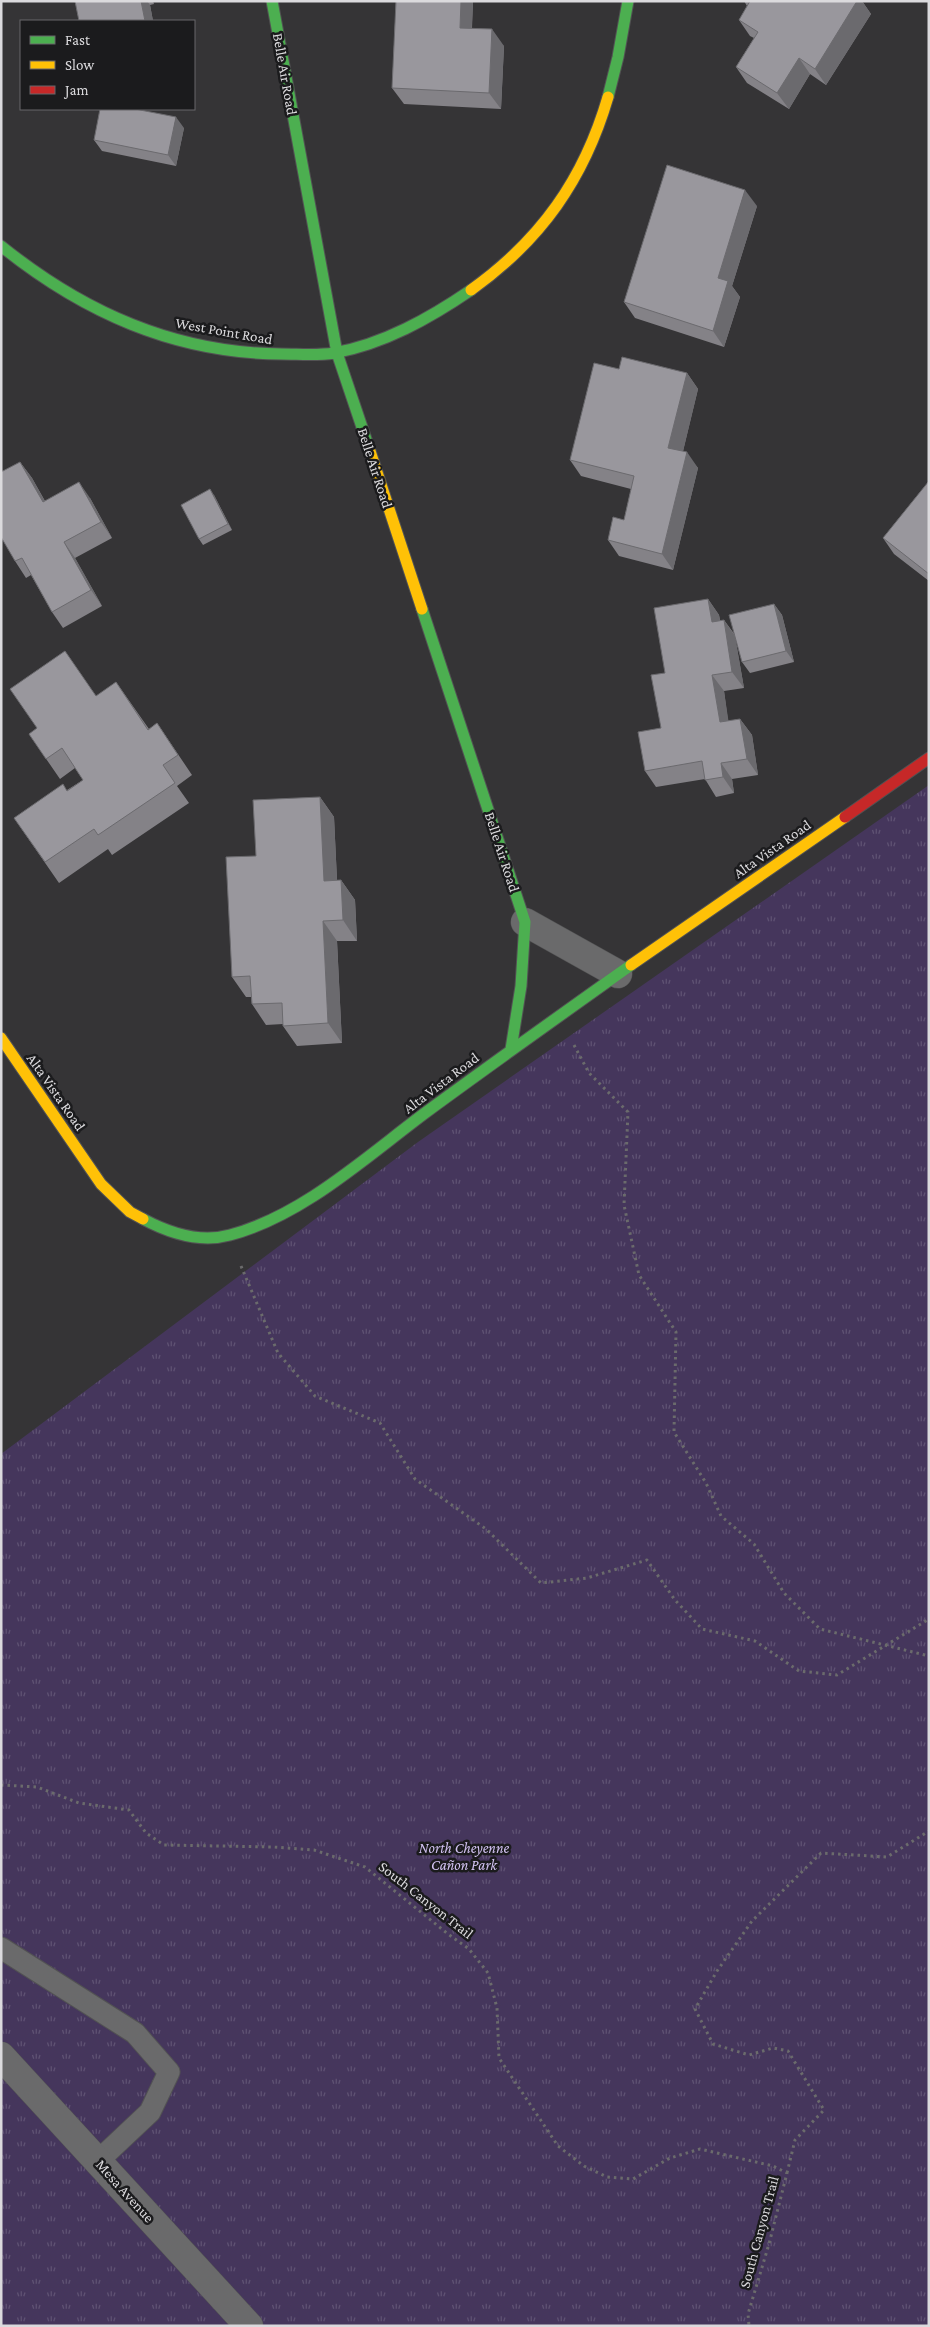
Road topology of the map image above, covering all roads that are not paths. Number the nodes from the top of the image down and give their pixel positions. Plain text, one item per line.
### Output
1 (272, 1) edge
2 (628, 1) edge
3 (1, 246) edge
4 (337, 353) junction
5 (929, 758) edge
6 (525, 922) junction
7 (618, 974) junction
8 (1, 1038) edge
9 (512, 1048) junction
10 (1, 1948) edge
11 (1, 2056) edge
12 (98, 2161) junction
13 (249, 2326) edge

1 - 4 street, Belle Air Road
2 - 4 street, West Point Road
3 - 4 street, West Point Road
4 - 6 street, Belle Air Road
5 - 7 street, Alta Vista Road
6 - 7 street
6 - 9 street, Belle Air Road
7 - 9 street, Alta Vista Road
8 - 9 street, Alta Vista Road
10 - 12 lane
11 - 12 street, Mesa Avenue
12 - 13 street, Mesa Avenue

